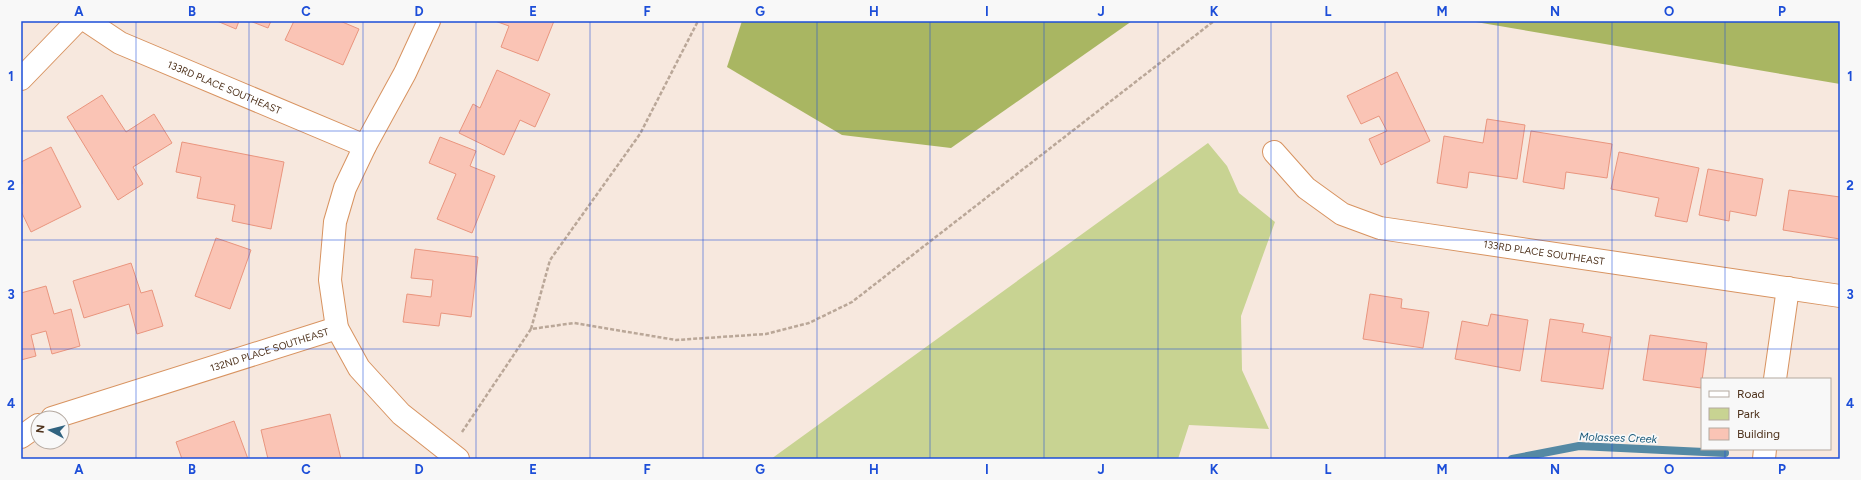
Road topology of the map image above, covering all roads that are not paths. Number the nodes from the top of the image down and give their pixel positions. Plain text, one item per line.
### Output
1 (77, 21) edge
2 (87, 21) edge
3 (429, 21) edge
4 (21, 79) edge
5 (365, 146) junction
6 (1274, 152) dead end
7 (1788, 288) junction
8 (1840, 296) edge
9 (337, 328) junction
10 (1775, 378) edge
11 (70, 412) edge
12 (30, 431) edge
13 (21, 437) edge
14 (453, 456) edge

1 - 4 street
2 - 5 street, 133RD PLACE SOUTHEAST
3 - 5 street
5 - 9 street
6 - 7 street, 133RD PLACE SOUTHEAST
7 - 8 street, 133RD PLACE SOUTHEAST
7 - 10 street
9 - 11 street, 132ND PLACE SOUTHEAST
9 - 14 street, 132ND PLACE SOUTHEAST
12 - 13 street

